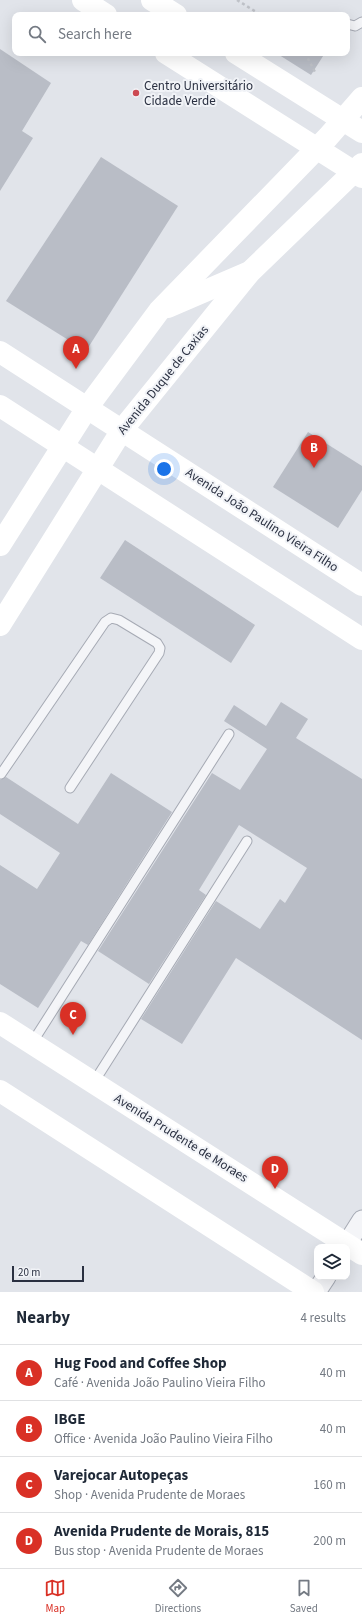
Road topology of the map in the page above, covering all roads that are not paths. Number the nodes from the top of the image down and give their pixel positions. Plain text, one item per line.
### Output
1 (83, 0) edge
2 (152, 0) edge
3 (101, 12) edge
4 (171, 12) edge
5 (362, 22) edge
6 (350, 25) edge
7 (171, 56) edge
8 (241, 56) edge
9 (362, 98) edge
10 (344, 120) junction
11 (362, 132) edge
12 (316, 148) junction
13 (359, 171) edge
14 (250, 272) junction
15 (159, 311) junction
16 (0, 352) edge
17 (0, 406) edge
18 (87, 408) junction
19 (122, 430) junction
20 (62, 446) junction
21 (97, 469) junction
22 (0, 545) edge
23 (362, 585) edge
24 (0, 625) edge
25 (362, 639) edge
26 (229, 734) dead end
27 (1, 774) dead end
28 (70, 788) dead end
29 (247, 841) dead end
30 (0, 1023) edge
31 (32, 1043) junction
32 (94, 1082) junction
33 (0, 1091) edge
34 (362, 1220) edge
35 (351, 1249) edge
36 (324, 1280) edge
37 (315, 1292) edge

1 - 3 main road
2 - 4 main road
5 - 6 lane
7 - 12 main road
8 - 10 main road
9 - 10 main road
10 - 11 main road
10 - 12 main road
12 - 13 main road
12 - 15 main road
13 - 14 main road, Avenida Duque de Caxias
14 - 15 main road
14 - 19 main road, Avenida Duque de Caxias
15 - 18 main road
16 - 18 main road, Avenida João Paulino Vieira Filho
17 - 20 main road
18 - 19 main road, Avenida João Paulino Vieira Filho
18 - 20 main road
19 - 21 main road, Avenida Duque de Caxias
19 - 23 main road, Avenida João Paulino Vieira Filho
20 - 21 main road
20 - 22 main road
21 - 24 main road, Avenida Duque de Caxias
21 - 25 main road
26 - 31 lane
27 - 28 lane
29 - 32 lane
30 - 31 main road, Avenida Prudente de Moraes
31 - 32 main road, Avenida Prudente de Moraes
32 - 35 main road, Avenida Prudente de Moraes
33 - 37 main road
34 - 35 street
36 - 37 street

